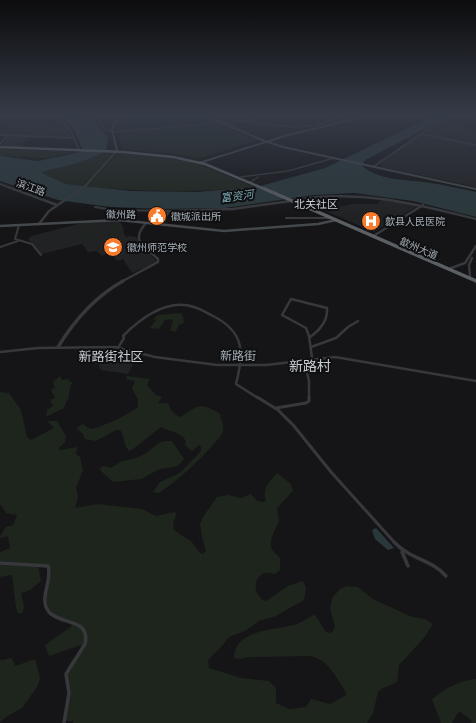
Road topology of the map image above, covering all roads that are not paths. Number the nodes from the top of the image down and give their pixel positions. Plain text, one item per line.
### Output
1 (75, 150) edge
2 (80, 150) joint
3 (238, 150) edge
4 (301, 150) edge
5 (301, 150) edge
6 (396, 150) edge
7 (116, 151) junction
8 (334, 158) junction
9 (339, 159) junction
10 (199, 162) junction
11 (371, 166) junction
12 (270, 174) junction
13 (241, 177) junction
14 (251, 182) junction
15 (0, 184) edge
16 (257, 185) junction
17 (476, 189) edge
18 (291, 200) junction
19 (58, 205) junction
20 (423, 205) junction
21 (95, 207) dead end
22 (169, 211) junction
23 (286, 218) dead end
24 (331, 218) junction
25 (476, 219) edge
26 (336, 220) junction
27 (146, 223) junction
28 (39, 224) junction
29 (161, 224) junction
30 (19, 225) junction
31 (0, 226) edge
32 (375, 235) junction
33 (18, 241) junction
34 (476, 246) edge
35 (0, 247) edge
36 (476, 250) edge
37 (41, 255) dead end
38 (451, 268) junction
39 (470, 276) junction
40 (476, 280) edge
41 (358, 321) dead end
42 (310, 337) junction
43 (311, 347) junction
44 (58, 348) junction
45 (118, 348) junction
46 (0, 352) edge
47 (312, 358) junction
48 (304, 359) junction
49 (239, 365) junction
50 (476, 381) edge
51 (276, 408) junction
52 (401, 549) junction
53 (0, 563) edge
54 (408, 566) dead end
55 (446, 576) dead end
56 (64, 723) edge

1 - 2 highway
2 - 7 highway
3 - 10 main road
4 - 8 main road
5 - 9 main road
6 - 11 street
7 - 10 highway
7 - 19 street
8 - 9 main road
8 - 12 street
9 - 11 main road
10 - 13 highway
10 - 16 highway
11 - 17 main road
12 - 13 street
12 - 14 street
13 - 14 highway
14 - 16 highway
15 - 19 street, 滨江路
16 - 18 highway
18 - 20 street
18 - 22 street
18 - 24 highway, 歙州大道
18 - 32 highway, 歙州大道
19 - 28 street
20 - 25 street
20 - 32 street
21 - 22 street
22 - 29 street
23 - 24 street
24 - 26 highway, 歙州大道
26 - 29 main road, 徽州路
26 - 40 highway, 歙州大道
27 - 28 main road, 徽州路
27 - 29 main road, 徽州路
27 - 44 street
28 - 30 main road, 徽州路
30 - 31 main road, 徽州路
30 - 33 street
32 - 38 highway, 歙州大道
33 - 35 street
33 - 37 street
34 - 38 street
36 - 39 street
38 - 39 highway, 歙州大道
39 - 40 highway, 歙州大道
41 - 43 street
42 - 42 street
42 - 43 street
43 - 47 street
44 - 45 street, 新路街
44 - 46 street, 新路街
45 - 49 street, 新路街
45 - 49 street
47 - 48 street, 新路街
47 - 50 street, 新路街
48 - 49 street, 新路街
48 - 51 street
49 - 51 street
51 - 52 street
52 - 54 street
52 - 55 street
53 - 56 street

